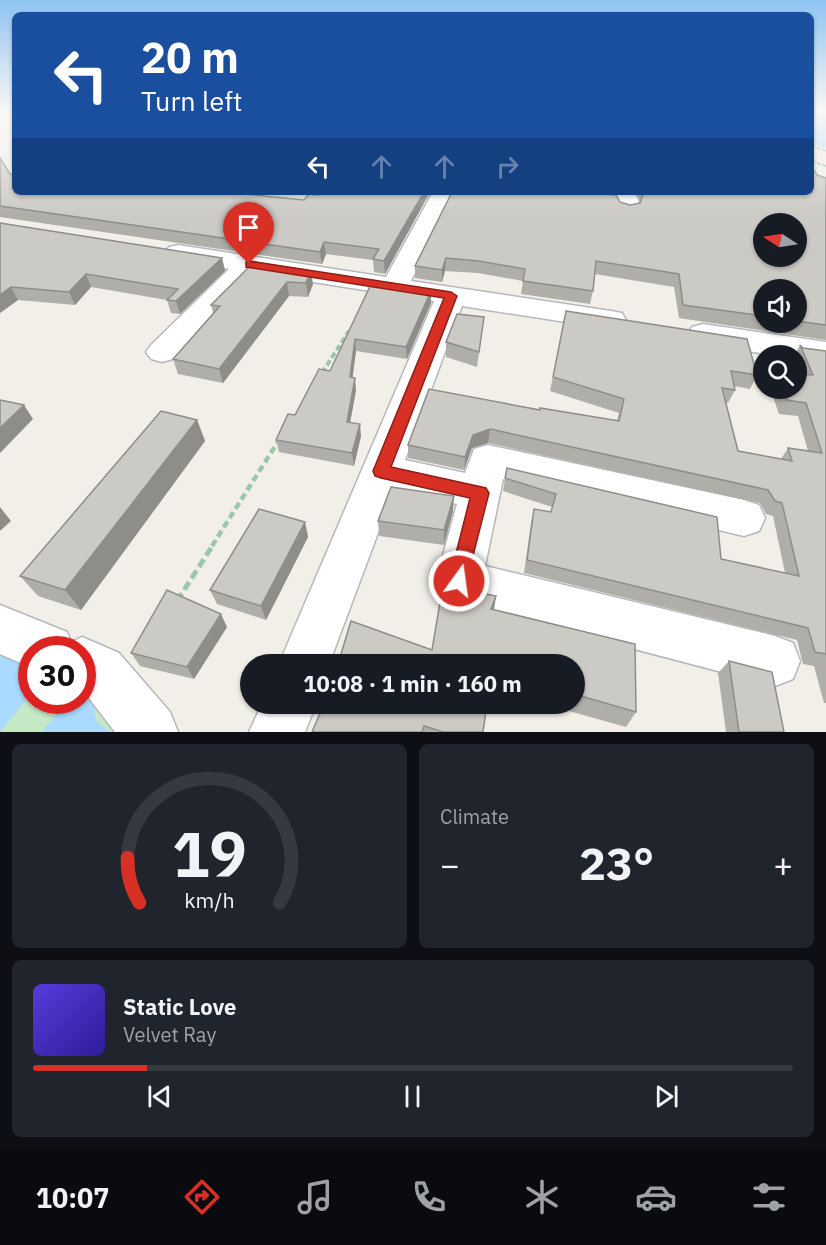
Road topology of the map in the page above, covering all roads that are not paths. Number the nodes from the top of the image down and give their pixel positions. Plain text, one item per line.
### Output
1 (442, 195) edge
2 (588, 195) edge
3 (627, 208) edge
4 (147, 248) edge
5 (249, 264) junction
6 (394, 287) junction
7 (451, 296) junction
8 (638, 324) edge
9 (674, 330) edge
10 (162, 352) dead end
11 (826, 353) edge
12 (381, 471) junction
13 (480, 493) junction
14 (744, 518) dead end
15 (0, 629) edge
16 (18, 637) edge
17 (308, 654) edge
18 (775, 661) dead end
19 (96, 669) edge
20 (285, 714) edge
21 (150, 732) edge
22 (277, 732) edge

1 - 6 street
2 - 3 street
4 - 5 street
5 - 6 street
5 - 10 street
6 - 7 street
7 - 8 street
7 - 12 street
9 - 11 street
12 - 13 street
12 - 17 street
13 - 14 street
13 - 18 street
15 - 16 street
19 - 21 street
20 - 22 street

